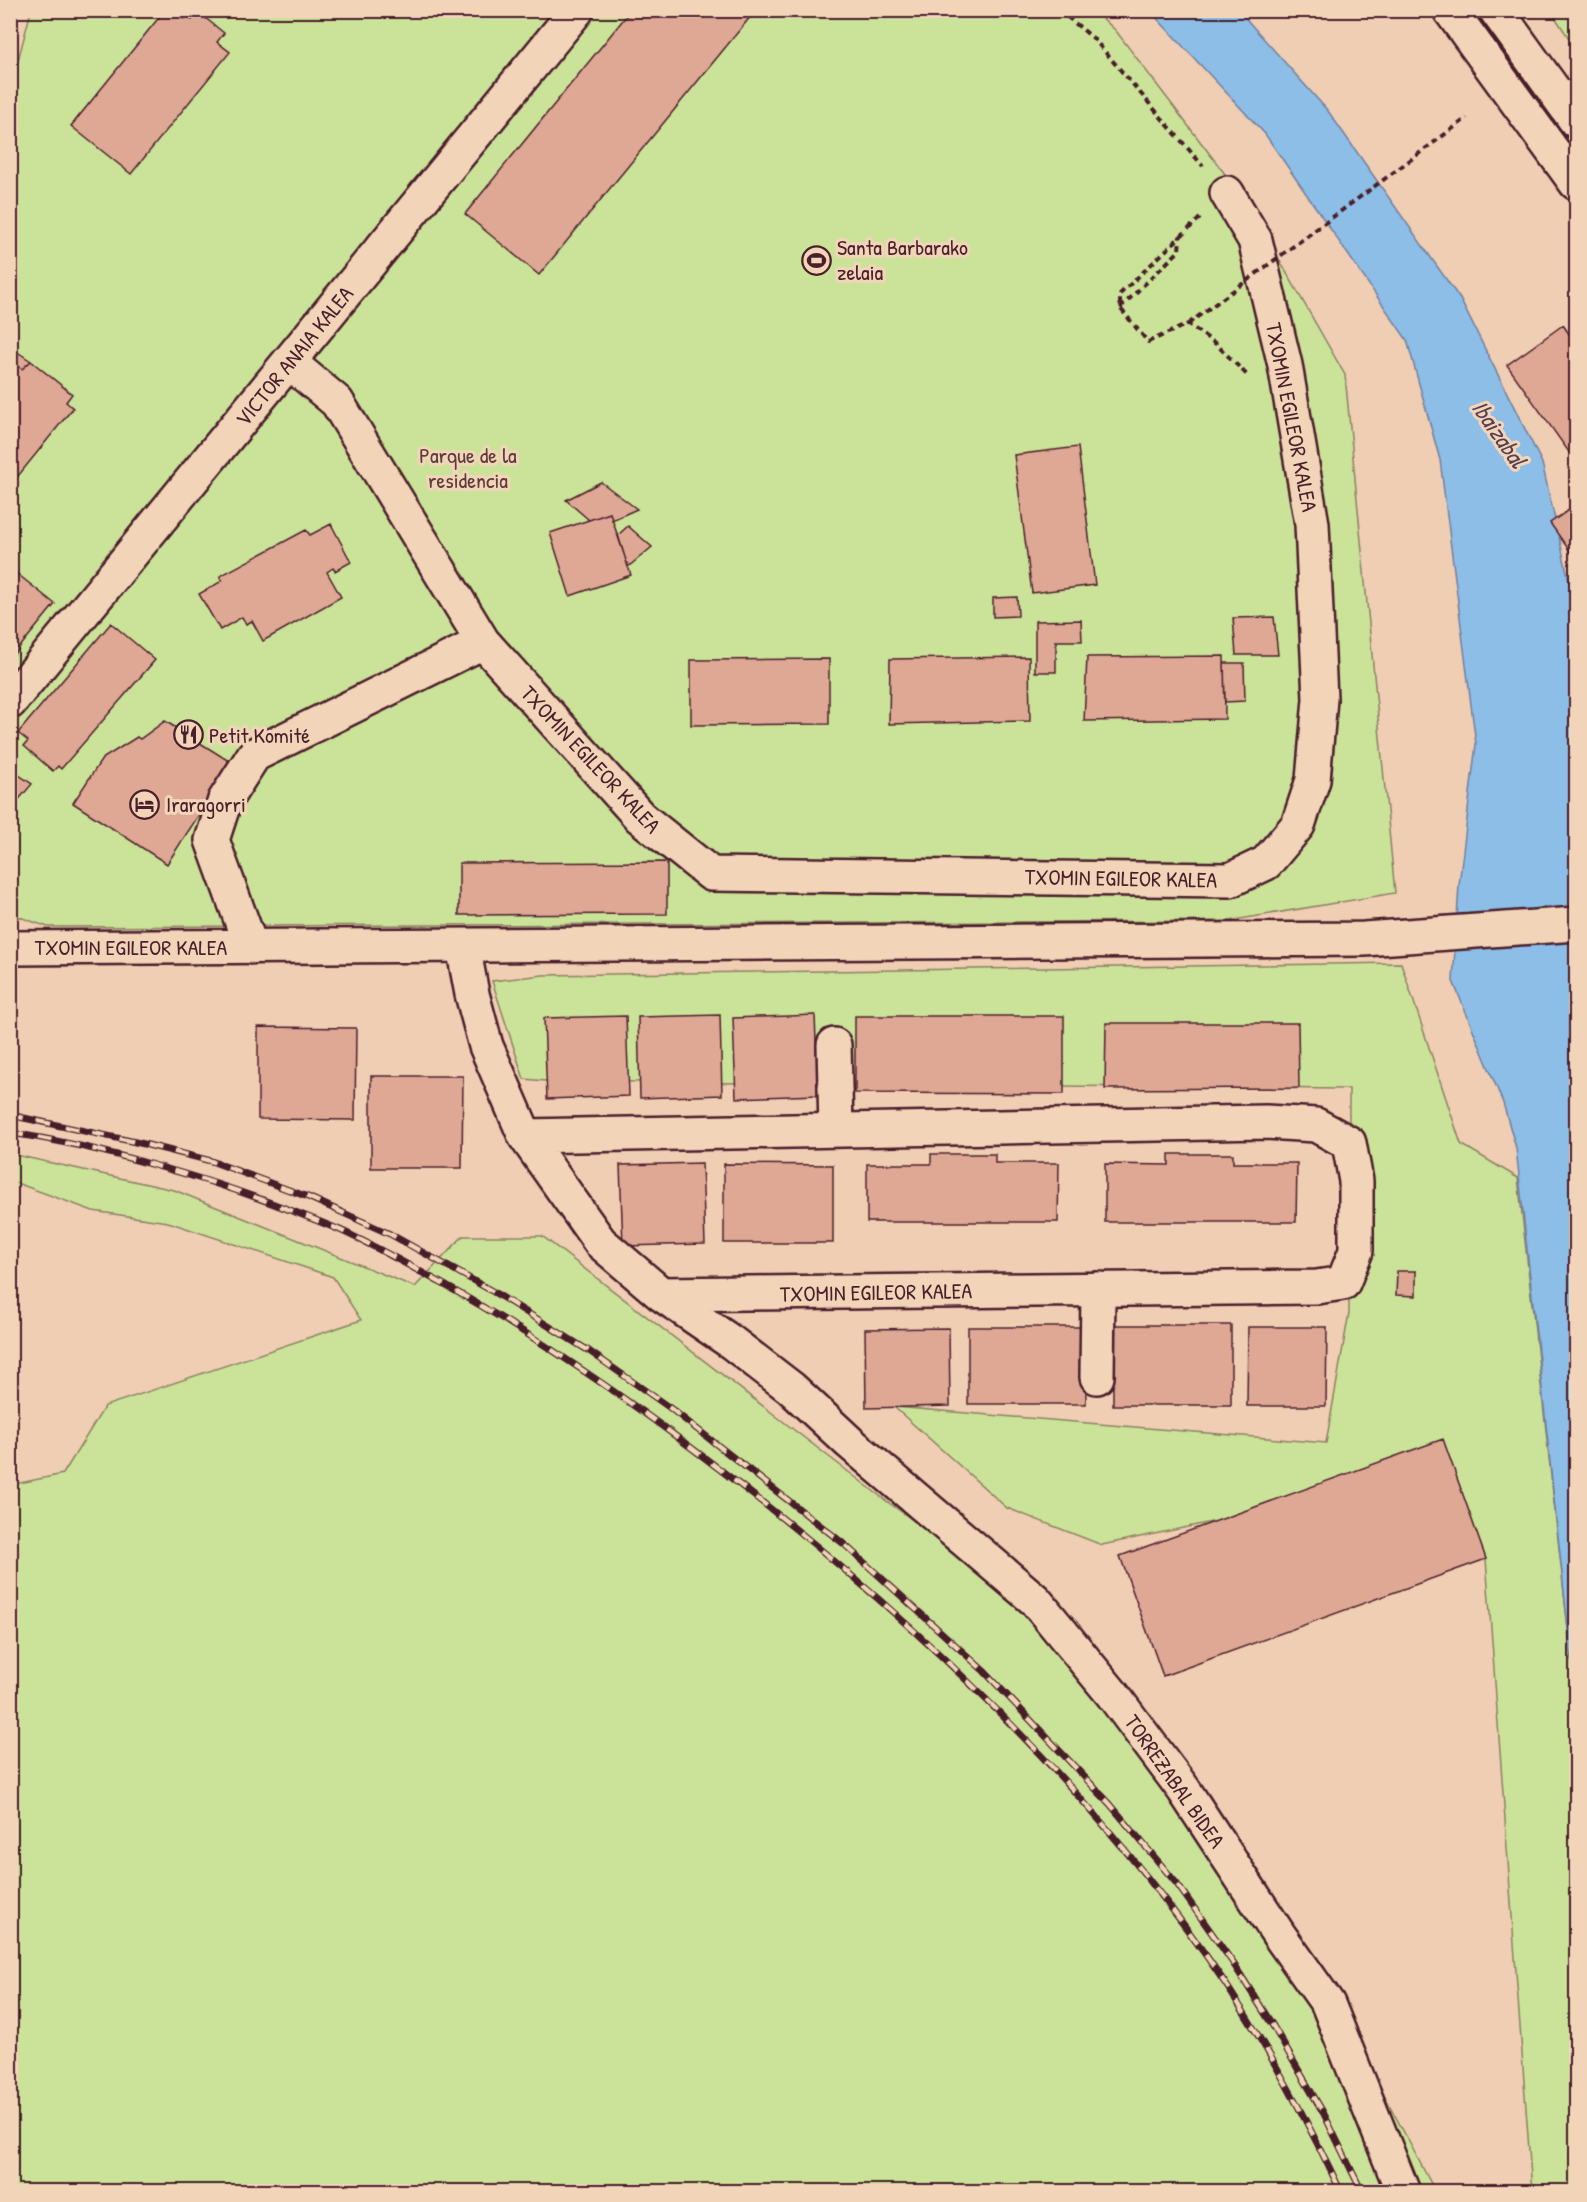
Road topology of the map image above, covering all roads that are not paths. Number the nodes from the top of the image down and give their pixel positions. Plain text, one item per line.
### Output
1 (577, 10) edge
2 (1450, 10) edge
3 (1496, 10) edge
4 (1576, 121) edge
5 (1576, 183) edge
6 (1227, 193) road end
7 (289, 362) junction
8 (483, 642) junction
9 (10, 702) edge
10 (1576, 924) edge
11 (463, 946) junction
12 (251, 947) junction
13 (10, 948) edge
14 (834, 1045) dead end
15 (836, 1130) junction
16 (525, 1136) junction
17 (1098, 1289) junction
18 (661, 1294) junction
19 (1097, 1377) dead end
20 (1403, 2192) edge

1 - 7 main road, VICTOR ANAIA KALEA
2 - 5 main road
3 - 4 main road
6 - 8 main road, TXOMIN EGILEOR KALEA
7 - 8 main road, TXOMIN EGILEOR KALEA
7 - 9 main road, VICTOR ANAIA KALEA
8 - 12 main road, TXOMIN EGILEOR KALEA
10 - 11 main road, TXOMIN EGILEOR KALEA
11 - 12 main road, TXOMIN EGILEOR KALEA
11 - 16 main road
12 - 13 main road, TXOMIN EGILEOR KALEA
14 - 15 main road
15 - 16 main road, TXOMIN EGILEOR KALEA
15 - 17 main road, TXOMIN EGILEOR KALEA
16 - 18 main road
17 - 18 main road, TXOMIN EGILEOR KALEA
17 - 19 main road
18 - 20 main road, TORREZABAL BIDEA

